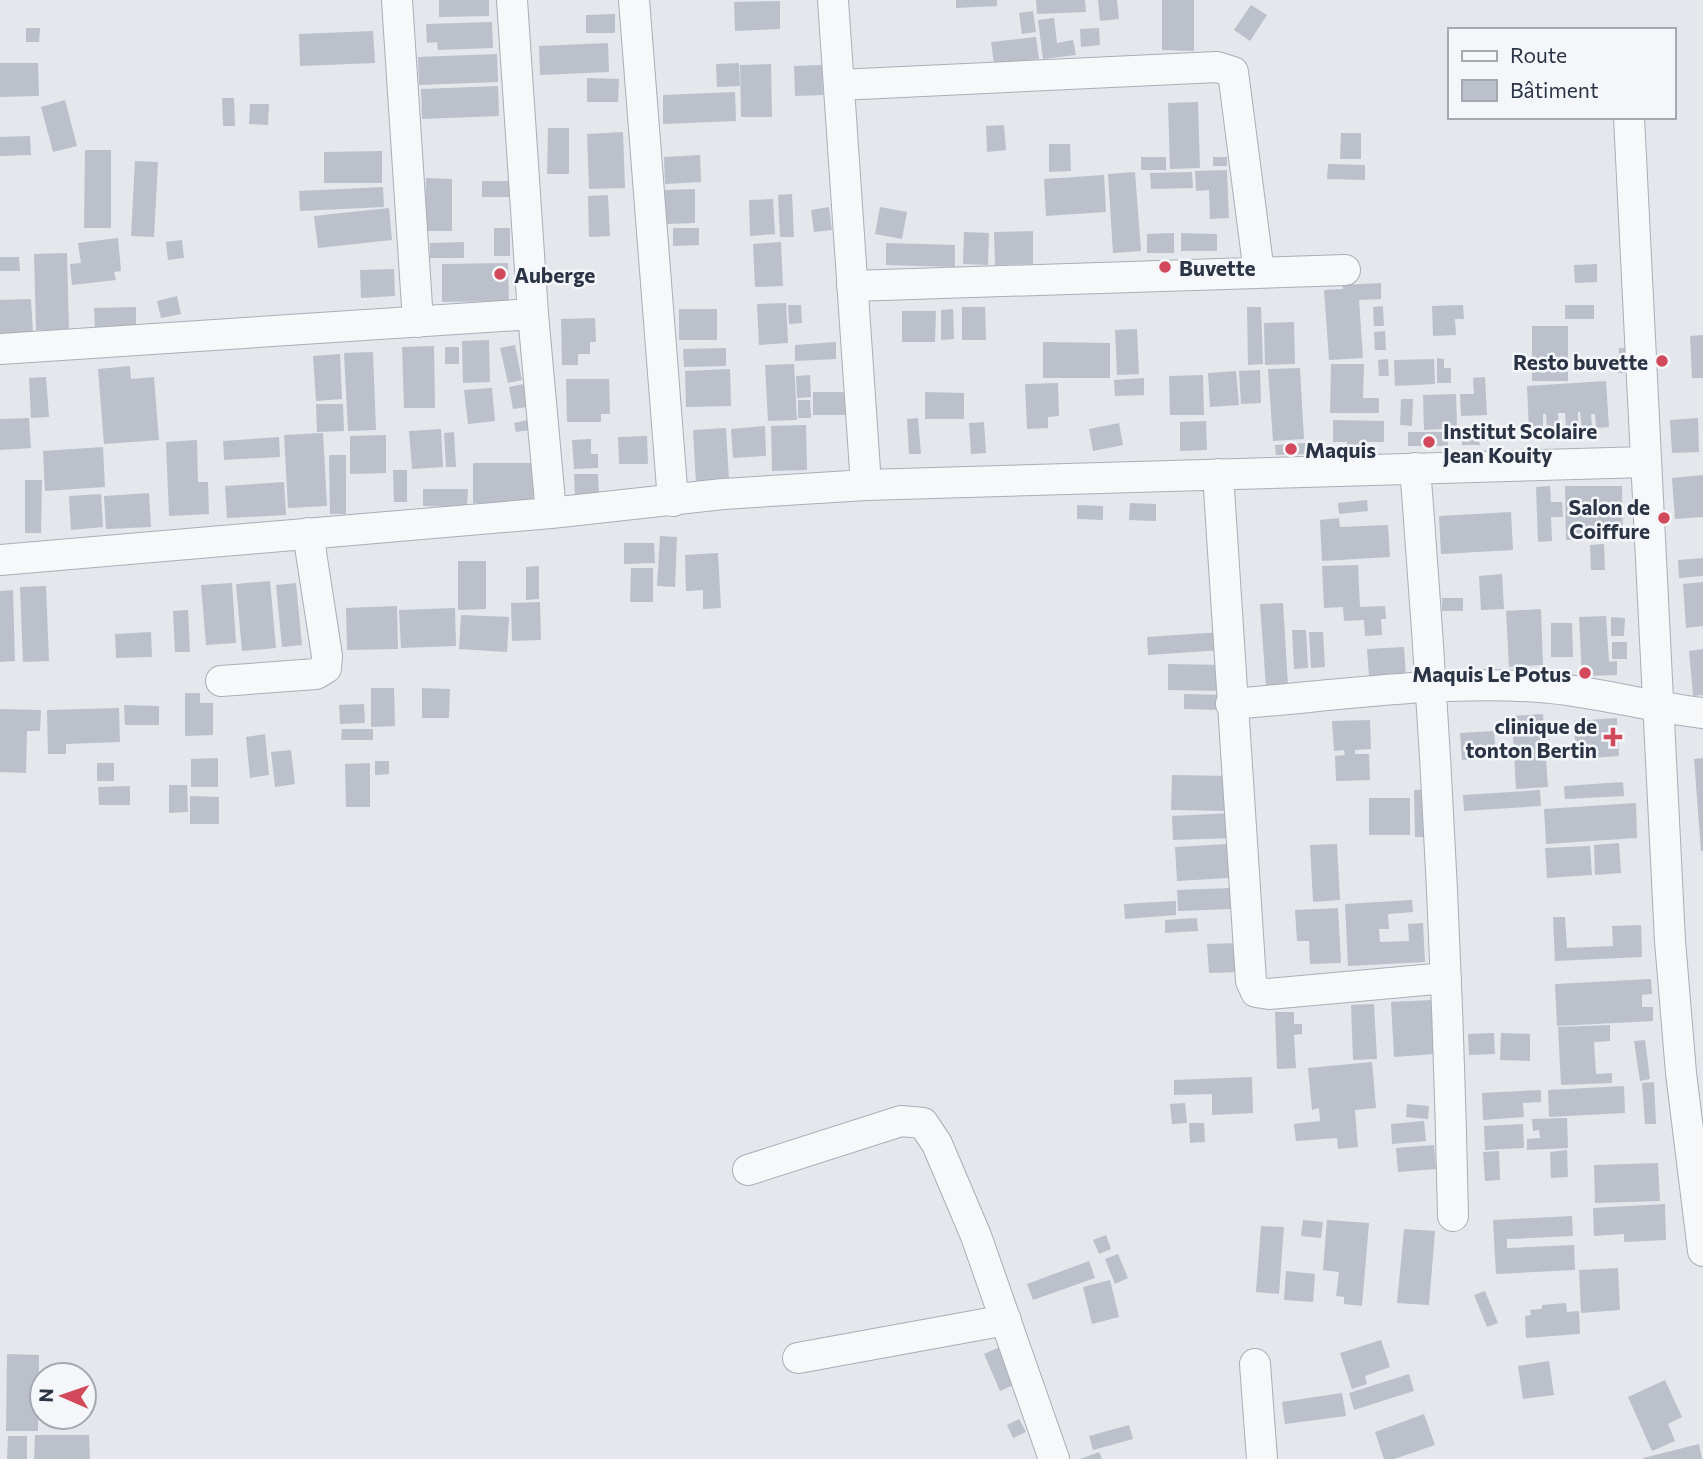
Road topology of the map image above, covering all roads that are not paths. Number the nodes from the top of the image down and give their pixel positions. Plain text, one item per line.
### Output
1 (397, 0) edge
2 (512, 0) edge
3 (634, 0) edge
4 (834, 0) edge
5 (839, 85) junction
6 (1629, 119) edge
7 (1345, 270) dead end
8 (1259, 273) junction
9 (852, 286) junction
10 (533, 314) junction
11 (418, 322) junction
12 (0, 349) edge
13 (1646, 462) junction
14 (1415, 468) junction
15 (1218, 474) junction
16 (866, 485) junction
17 (673, 501) junction
18 (551, 513) junction
19 (309, 533) junction
20 (0, 560) edge
21 (221, 681) dead end
22 (1432, 685) junction
23 (1231, 704) junction
24 (1659, 708) junction
25 (1703, 713) edge
26 (1446, 978) junction
27 (748, 1170) dead end
28 (1453, 1216) dead end
29 (1703, 1251) edge
30 (1006, 1320) junction
31 (798, 1357) dead end
32 (1255, 1364) dead end
33 (1054, 1459) edge
34 (1262, 1459) edge

1 - 11 street
2 - 10 street
3 - 17 street
4 - 5 street
5 - 8 street
5 - 9 street
6 - 13 street
7 - 8 street
8 - 9 street
9 - 16 street
10 - 11 street
10 - 18 street
11 - 12 street
13 - 14 street
13 - 24 street
14 - 15 street
14 - 22 street
15 - 16 street
15 - 23 street
16 - 17 street
17 - 18 street
18 - 19 street
19 - 20 street
19 - 21 street
22 - 23 street
22 - 24 street
22 - 26 street
23 - 26 street
24 - 25 street
24 - 29 street
26 - 28 street
27 - 30 street
30 - 31 street
30 - 33 street
32 - 34 street

